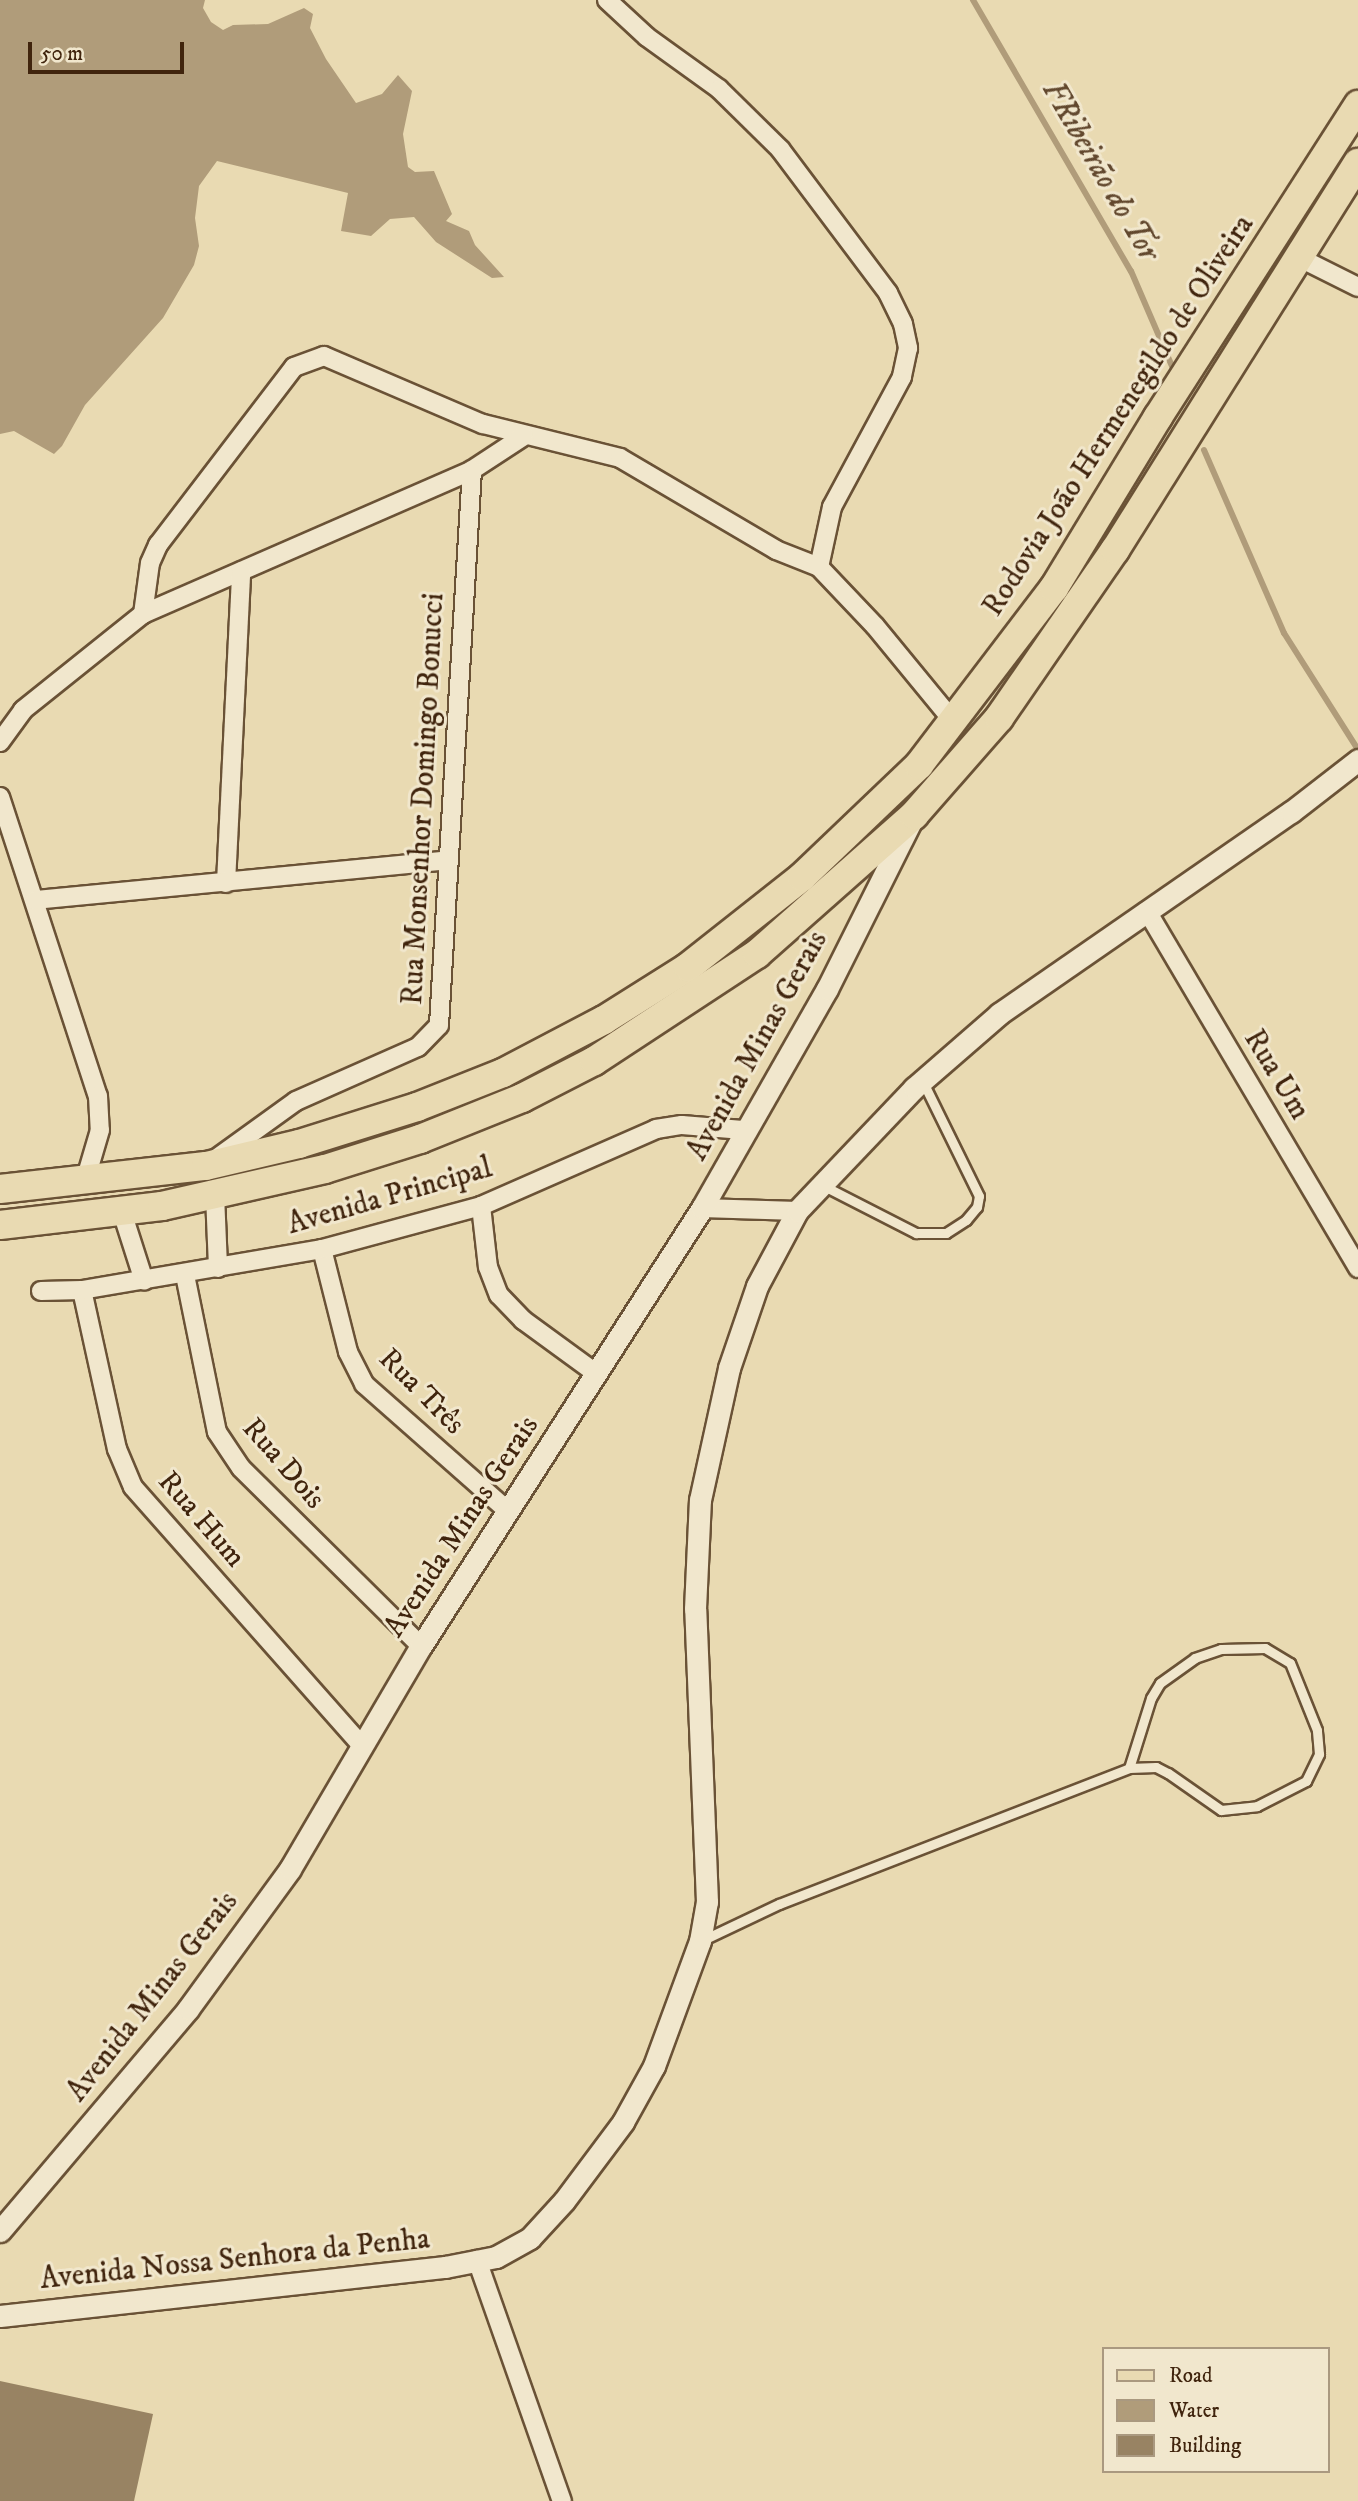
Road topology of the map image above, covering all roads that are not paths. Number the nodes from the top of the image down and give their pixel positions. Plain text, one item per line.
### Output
1 (607, 0) edge
2 (1358, 105) edge
3 (1358, 163) edge
4 (1298, 257) junction
5 (1358, 287) edge
6 (524, 436) junction
7 (472, 470) junction
8 (819, 567) junction
9 (241, 571) junction
10 (143, 614) junction
11 (953, 721) junction
12 (0, 742) edge
13 (1358, 760) edge
14 (0, 797) edge
15 (914, 815) junction
16 (448, 860) junction
17 (226, 883) junction
18 (35, 900) junction
19 (1147, 911) junction
20 (922, 1080) junction
21 (743, 1130) junction
22 (206, 1166) junction
23 (85, 1181) junction
24 (821, 1184) junction
25 (0, 1189) edge
26 (215, 1195) junction
27 (481, 1206) junction
28 (702, 1208) junction
29 (797, 1210) junction
30 (122, 1212) junction
31 (0, 1225) edge
32 (322, 1249) junction
33 (218, 1268) junction
34 (1358, 1268) edge
35 (185, 1275) junction
36 (144, 1281) junction
37 (82, 1290) junction
38 (41, 1291) dead end
39 (597, 1374) junction
40 (508, 1511) junction
41 (421, 1646) junction
42 (360, 1744) junction
43 (1129, 1768) junction
44 (700, 1941) junction
45 (0, 2231) edge
46 (486, 2259) junction
47 (0, 2316) edge
48 (562, 2501) edge

1 - 8 street
2 - 11 main road, Rodovia João Hermenegildo de Oliveira
3 - 4 main road
4 - 5 street
4 - 15 main road
6 - 7 street
6 - 8 street
6 - 10 street
7 - 9 street
7 - 16 street, Rua Monsenhor Domingo Bonucci
8 - 11 street
9 - 10 street
9 - 17 street
10 - 12 street
11 - 22 main road, Rodovia João Hermenegildo de Oliveira
13 - 19 street
14 - 18 street
15 - 21 street, Avenida Minas Gerais
15 - 26 main road
16 - 17 street
16 - 22 street, Rua Monsenhor Domingo Bonucci
17 - 18 street
18 - 23 street
19 - 20 street
19 - 34 street, Rua Um
20 - 24 street
20 - 24 lane
21 - 27 street, Avenida Principal
21 - 28 street, Avenida Minas Gerais
22 - 23 main road, Rodovia João Hermenegildo de Oliveira
23 - 25 main road, Rodovia João Hermenegildo de Oliveira
24 - 29 street
26 - 30 main road
26 - 33 street
27 - 32 street, Avenida Principal
27 - 39 street
28 - 29 street
28 - 39 street, Avenida Minas Gerais
29 - 44 street
30 - 31 main road
30 - 36 street
32 - 33 street, Avenida Principal
32 - 40 street, Rua Três
33 - 35 street, Avenida Principal
35 - 36 street, Avenida Principal
35 - 41 street, Rua Dois
36 - 37 street, Avenida Principal
37 - 38 street, Avenida Principal
37 - 42 street, Rua Hum
39 - 40 street, Avenida Minas Gerais
40 - 41 street, Avenida Minas Gerais
41 - 42 street, Avenida Minas Gerais
42 - 45 street, Avenida Minas Gerais
43 - 43 lane
43 - 44 lane
44 - 46 street
46 - 47 street, Avenida Nossa Senhora da Penha
46 - 48 street

